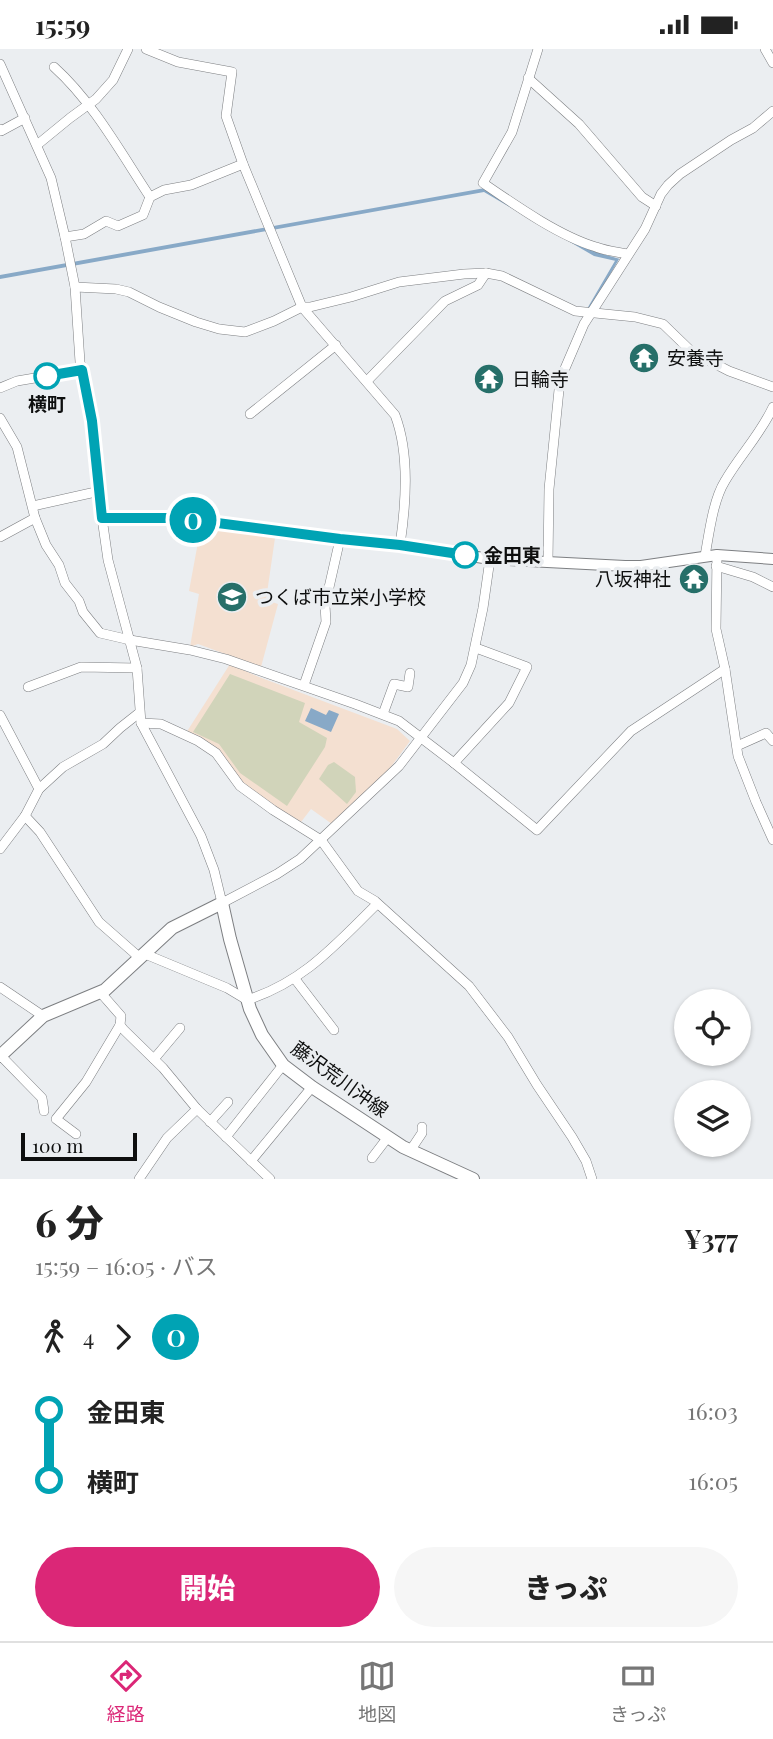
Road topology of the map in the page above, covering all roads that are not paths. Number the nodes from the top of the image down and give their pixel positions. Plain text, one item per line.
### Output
1 (128, 49) edge
2 (146, 49) edge
3 (538, 49) edge
4 (765, 49) edge
5 (773, 63) edge
6 (0, 64) edge
7 (54, 67) dead end
8 (528, 78) junction
9 (88, 105) junction
10 (773, 111) edge
11 (24, 118) junction
12 (0, 129) edge
13 (37, 145) junction
14 (243, 164) junction
15 (150, 197) junction
16 (656, 206) junction
17 (65, 237) junction
18 (628, 254) junction
19 (486, 273) junction
20 (75, 287) junction
21 (302, 307) junction
22 (592, 314) junction
23 (336, 345) junction
24 (82, 370) junction
25 (367, 381) junction
26 (773, 387) edge
27 (0, 388) edge
28 (773, 407) edge
29 (250, 414) dead end
30 (0, 418) edge
31 (100, 491) junction
32 (33, 506) junction
33 (35, 518) junction
34 (102, 518) junction
35 (0, 537) edge
36 (340, 539) junction
37 (400, 545) junction
38 (490, 559) junction
39 (713, 559) junction
40 (773, 559) edge
41 (548, 562) junction
42 (773, 587) edge
43 (131, 640) junction
44 (475, 648) junction
45 (137, 668) junction
46 (725, 669) junction
47 (410, 673) dead end
48 (304, 685) junction
49 (28, 687) dead end
50 (383, 714) junction
51 (0, 715) edge
52 (140, 718) junction
53 (421, 738) junction
54 (773, 741) edge
55 (737, 746) junction
56 (454, 762) junction
57 (38, 789) junction
58 (25, 816) junction
59 (321, 840) junction
60 (773, 840) edge
61 (0, 849) edge
62 (222, 903) junction
63 (377, 904) junction
64 (142, 956) junction
65 (295, 979) junction
66 (0, 986) edge
67 (100, 992) junction
68 (247, 1000) junction
69 (43, 1016) junction
70 (120, 1025) junction
71 (180, 1028) dead end
72 (334, 1030) dead end
73 (0, 1056) edge
74 (154, 1059) junction
75 (283, 1065) junction
76 (312, 1087) junction
77 (228, 1102) dead end
78 (197, 1109) junction
79 (44, 1111) dead end
80 (210, 1122) junction
81 (422, 1127) dead end
82 (76, 1134) dead end
83 (226, 1137) junction
84 (388, 1137) junction
85 (410, 1151) junction
86 (372, 1158) dead end
87 (251, 1161) junction
88 (139, 1179) edge
89 (270, 1179) edge
90 (473, 1179) edge
91 (592, 1179) edge

1 - 9 street
2 - 14 street
3 - 8 street
4 - 5 street
6 - 11 street
7 - 9 street
8 - 16 street
8 - 18 street
9 - 13 street
9 - 15 street
10 - 16 street
11 - 12 street
11 - 13 street
13 - 17 street
14 - 15 street
14 - 21 street
15 - 17 street
16 - 18 street
17 - 20 street
18 - 22 street
19 - 21 street
19 - 22 street
19 - 25 street
20 - 21 street
20 - 24 street
21 - 23 street
22 - 26 street
22 - 41 street
23 - 25 street
23 - 29 street
24 - 27 street
24 - 31 street
25 - 37 street
28 - 39 street
30 - 32 street
31 - 32 street
31 - 34 street
32 - 33 street
33 - 35 street
33 - 43 street
34 - 36 street
34 - 43 street
36 - 37 street
36 - 48 street
37 - 38 street
38 - 41 street
38 - 44 street
39 - 40 street
39 - 41 street
39 - 42 street
39 - 46 street
43 - 45 street
43 - 48 street
44 - 53 street
44 - 56 street
45 - 49 street
45 - 52 street
46 - 55 street
46 - 56 street
47 - 50 street
48 - 50 street
50 - 53 street
51 - 57 street
52 - 57 street
52 - 59 street
52 - 62 street
53 - 56 street
53 - 59 street
54 - 55 street
55 - 60 street
57 - 58 street
58 - 61 street
58 - 64 street
59 - 62 street
59 - 63 street
62 - 64 main road
62 - 68 main road, 藤沢荒川沖線
63 - 65 street
63 - 91 street
64 - 67 main road
64 - 68 street
65 - 68 street
65 - 72 street
66 - 69 street
67 - 69 main road
67 - 70 street
68 - 75 main road, 藤沢荒川沖線
69 - 73 main road
70 - 74 street
70 - 82 street
71 - 74 street
73 - 79 street
74 - 78 street
75 - 76 main road, 藤沢荒川沖線
75 - 83 street
76 - 84 main road, 藤沢荒川沖線
76 - 87 street
77 - 80 street
78 - 80 street
78 - 88 street
80 - 83 street
81 - 85 street
83 - 87 street
84 - 85 main road, 藤沢荒川沖線
84 - 86 street
85 - 90 main road, 藤沢荒川沖線
87 - 89 street

